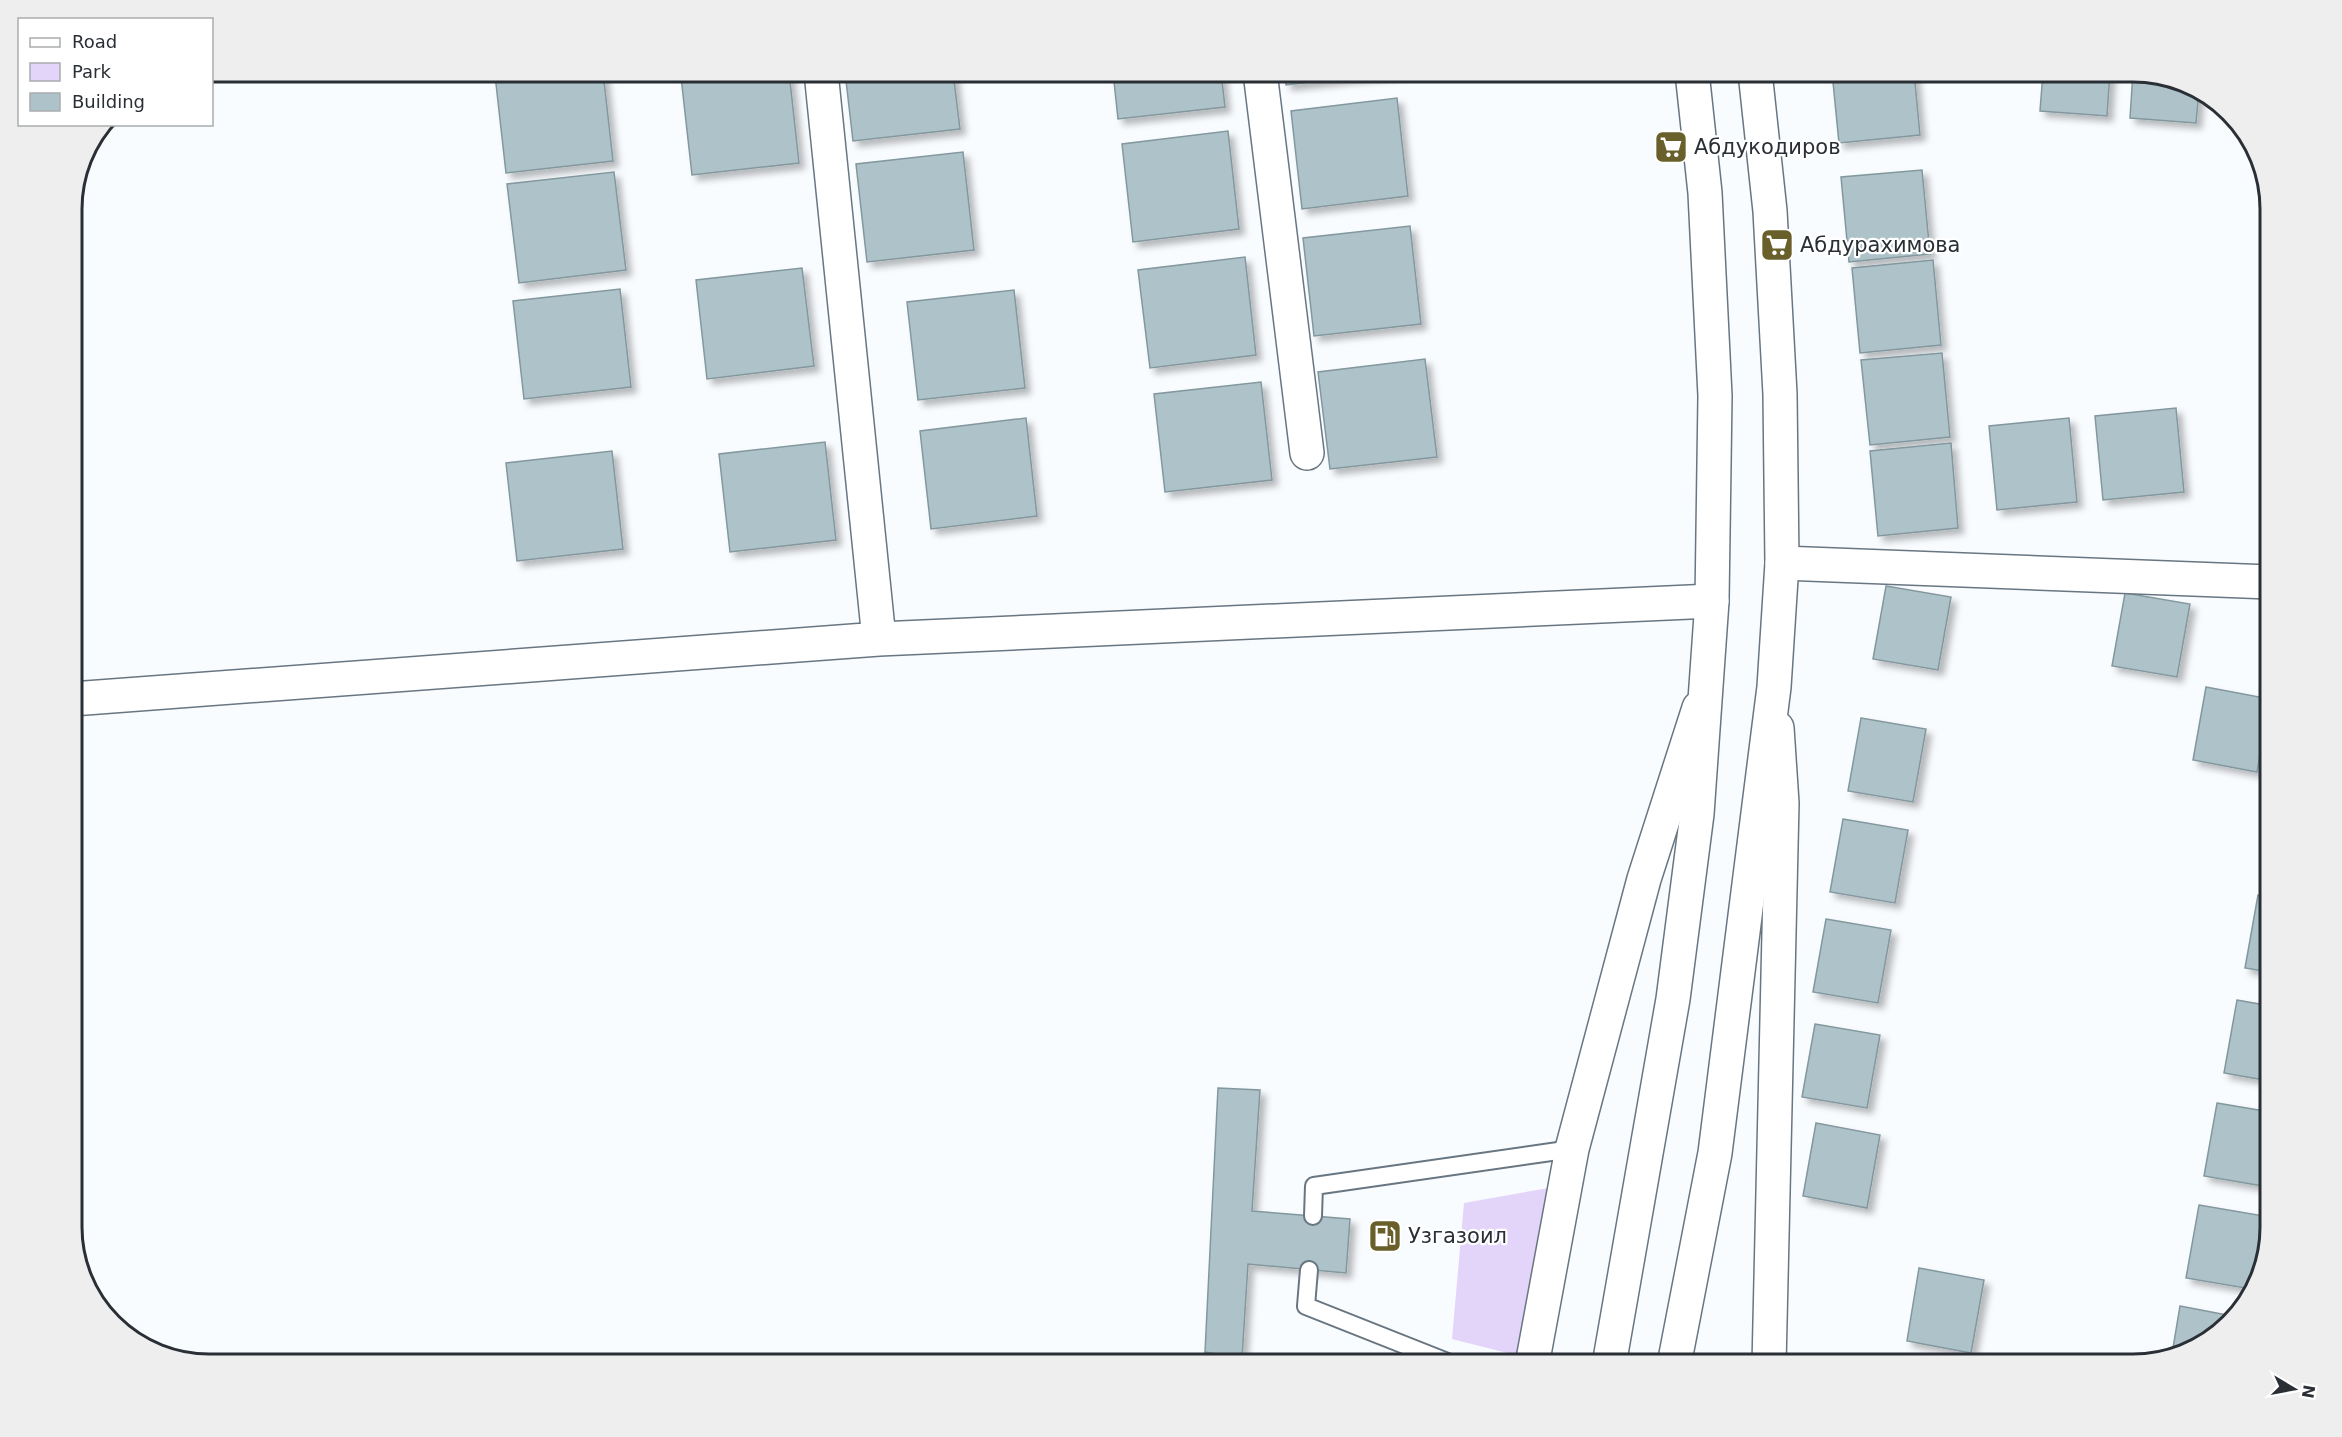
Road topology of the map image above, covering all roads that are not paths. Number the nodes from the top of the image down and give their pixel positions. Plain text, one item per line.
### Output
1 (1261, 82) edge
2 (1693, 82) edge
3 (1756, 82) edge
4 (822, 83) edge
5 (1307, 453) dead end
6 (1782, 563) junction
7 (2259, 582) edge
8 (1712, 601) junction
9 (879, 639) junction
10 (1707, 683) junction
11 (1774, 687) junction
12 (83, 698) edge
13 (1572, 1149) junction
14 (1313, 1216) dead end
15 (1308, 1270) dead end
16 (1427, 1354) edge
17 (1534, 1354) edge
18 (1611, 1354) edge
19 (1676, 1354) edge
20 (1769, 1354) edge

1 - 5 street
2 - 8 street
3 - 6 street
4 - 9 street
6 - 7 street
6 - 11 street
8 - 9 street
8 - 10 street
9 - 12 street
10 - 13 street
10 - 18 street
11 - 19 street
11 - 20 street
13 - 14 lane
13 - 17 street
15 - 16 lane

